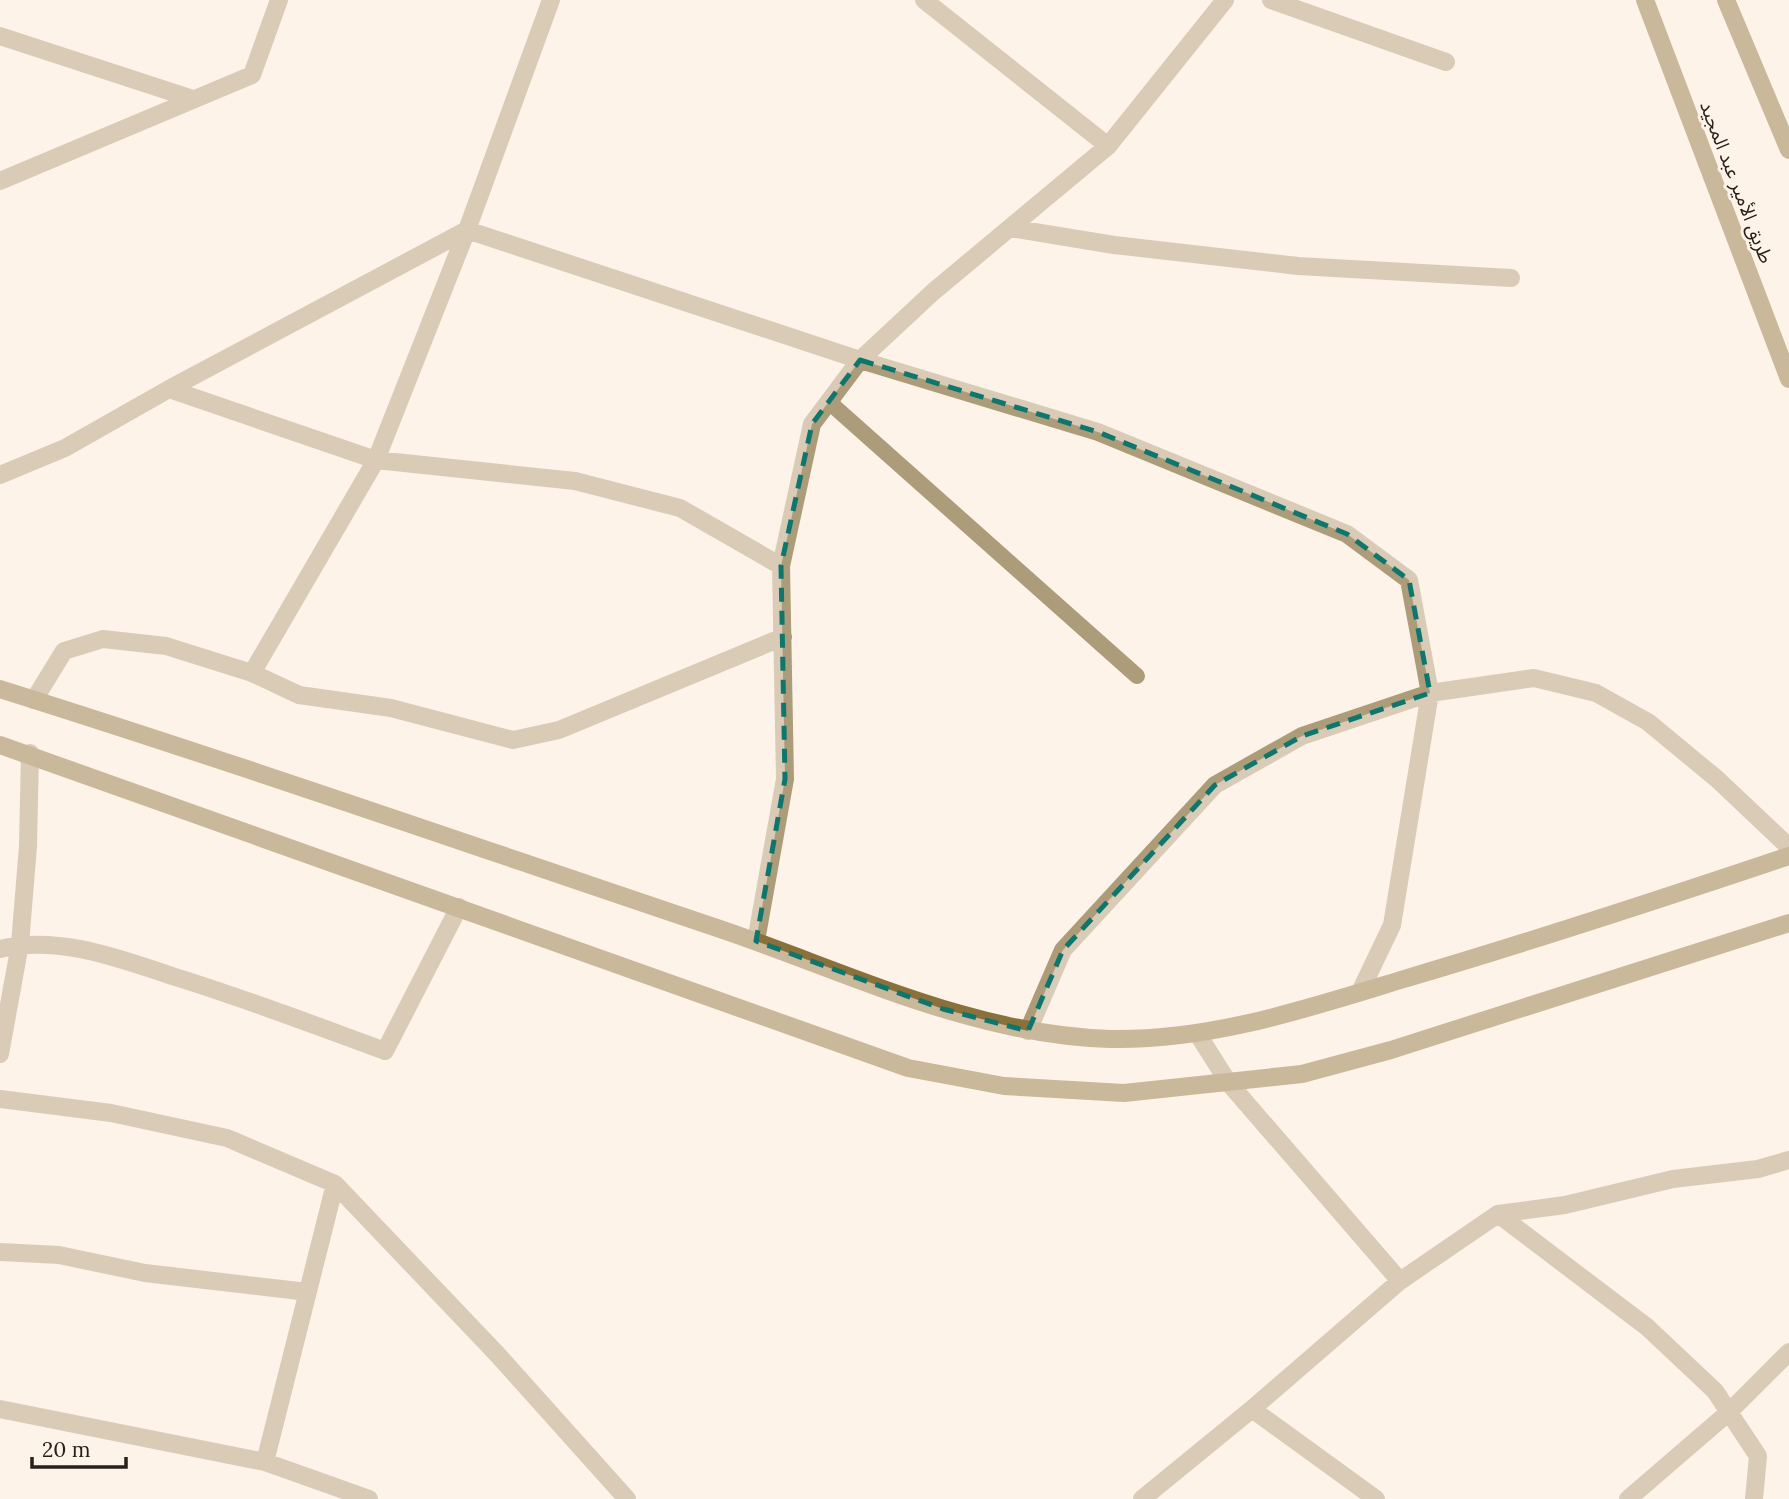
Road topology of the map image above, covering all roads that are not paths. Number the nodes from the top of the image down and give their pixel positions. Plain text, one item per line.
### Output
1 (279, 0) edge
2 (551, 0) edge
3 (925, 0) edge
4 (1225, 0) edge
5 (1271, 0) edge
6 (1645, 0) edge
7 (1726, 0) edge
8 (0, 36) edge
9 (1446, 62) dead end
10 (193, 99) junction
11 (1783, 117) edge
12 (1108, 146) junction
13 (1789, 150) edge
14 (0, 181) edge
15 (1010, 228) junction
16 (467, 230) junction
17 (1511, 278) dead end
18 (860, 360) junction
19 (1789, 379) edge
20 (169, 388) junction
21 (829, 402) junction
22 (376, 460) junction
23 (0, 475) edge
24 (781, 566) junction
25 (783, 637) junction
26 (252, 673) junction
27 (1138, 676) dead end
28 (0, 689) edge
29 (1430, 693) junction
30 (34, 700) junction
31 (0, 745) edge
32 (30, 753) junction
33 (1789, 847) edge
34 (1789, 856) edge
35 (459, 907) junction
36 (1789, 923) edge
37 (756, 941) junction
38 (20, 944) junction
39 (0, 949) edge
40 (1360, 992) junction
41 (1028, 1031) junction
42 (1198, 1033) junction
43 (0, 1054) edge
44 (1228, 1082) junction
45 (0, 1099) edge
46 (1789, 1160) edge
47 (335, 1184) junction
48 (1498, 1214) junction
49 (0, 1252) edge
50 (1400, 1281) junction
51 (308, 1292) junction
52 (1789, 1352) edge
53 (0, 1409) edge
54 (1252, 1409) junction
55 (1729, 1412) junction
56 (265, 1462) junction
57 (369, 1499) edge
58 (627, 1499) edge
59 (1142, 1499) edge
60 (1376, 1499) edge
61 (1628, 1499) edge
62 (1754, 1499) edge

1 - 10 street
2 - 16 street
3 - 12 street
4 - 12 street
5 - 9 street
6 - 19 main road, طريق الأمير عبد المجيد
7 - 11 main road
8 - 10 street
10 - 14 street
11 - 13 main road
12 - 15 street
15 - 17 street
15 - 18 street
16 - 18 street
16 - 20 street
16 - 22 street
18 - 21 street
18 - 29 street
20 - 22 street
20 - 23 street
21 - 24 street
21 - 27 lane
22 - 24 street
22 - 26 street
24 - 25 street
25 - 26 street
25 - 37 street
26 - 30 street
28 - 30 main road
29 - 33 street
29 - 40 street
29 - 41 street
30 - 37 main road
31 - 32 main road
32 - 35 main road
32 - 38 street
34 - 40 main road
35 - 38 street
35 - 44 main road
36 - 44 main road
37 - 41 main road
38 - 39 street
38 - 43 street
40 - 42 main road
41 - 42 main road
42 - 44 street
44 - 50 street
45 - 47 street
46 - 48 street
47 - 51 street
47 - 58 street
48 - 50 street
48 - 55 street
49 - 51 street
50 - 54 street
51 - 56 street
52 - 55 street
53 - 56 street
54 - 59 street
54 - 60 street
55 - 61 street
55 - 62 street
56 - 57 street

